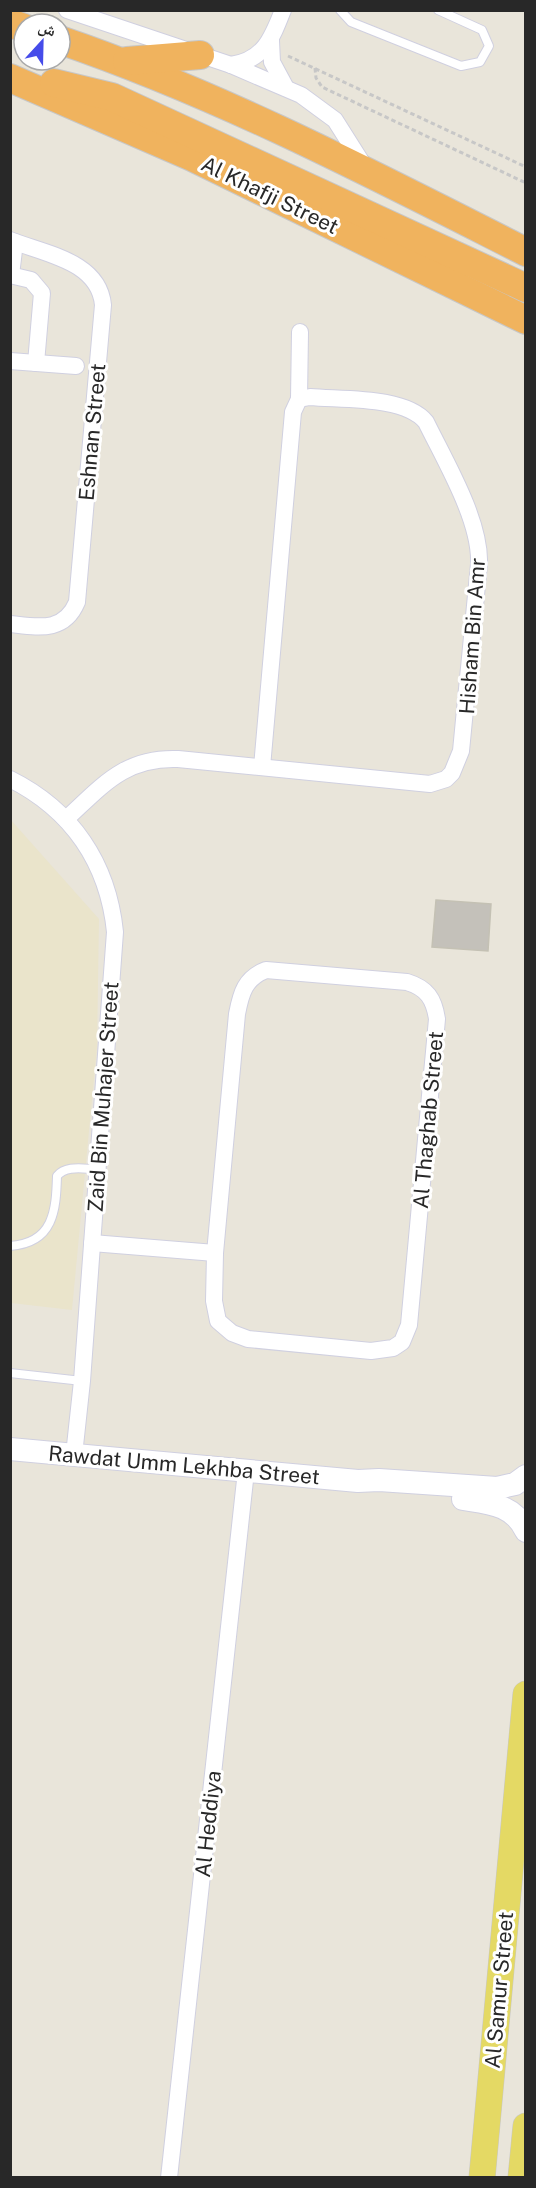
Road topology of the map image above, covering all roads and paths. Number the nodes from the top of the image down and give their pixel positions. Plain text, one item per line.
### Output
1 (67, 10) edge
2 (283, 10) edge
3 (340, 10) edge
4 (438, 10) edge
5 (271, 41) junction
6 (72, 44) edge
7 (200, 55) junction
8 (122, 61) junction
9 (231, 65) junction
10 (315, 68) junction
11 (15, 80) edge
12 (287, 88) junction
13 (525, 167) edge
14 (368, 172) junction
15 (525, 183) edge
16 (282, 201) junction
17 (13, 241) edge
18 (525, 252) edge
19 (11, 275) edge
20 (525, 288) edge
21 (525, 320) edge
22 (300, 332) dead end
23 (525, 333) edge
24 (10, 361) edge
25 (36, 363) junction
26 (76, 366) dead end
27 (298, 399) junction
28 (10, 624) edge
29 (262, 766) junction
30 (10, 779) edge
31 (66, 819) junction
32 (96, 1169) junction
33 (92, 1243) junction
34 (10, 1246) edge
35 (215, 1253) junction
36 (10, 1373) edge
37 (82, 1381) junction
38 (10, 1449) edge
39 (74, 1455) junction
40 (246, 1471) junction
41 (525, 1476) edge
42 (358, 1481) junction
43 (525, 1531) edge
44 (525, 1694) edge
45 (525, 2126) edge
46 (169, 2178) edge
47 (483, 2178) edge
48 (521, 2178) edge

1 - 7 street
2 - 5 street
3 - 4 lane
5 - 9 street
5 - 10 path
5 - 12 street
6 - 8 highway
7 - 8 highway
7 - 9 street
8 - 14 highway
9 - 12 street
10 - 13 path
10 - 15 path
11 - 16 highway, Al Khafji Street
11 - 20 highway
12 - 14 street
14 - 18 highway
16 - 21 highway, Al Khafji Street
16 - 23 highway
17 - 19 street
17 - 28 street, Eshnan Street
19 - 25 street
22 - 27 street
24 - 25 street
25 - 26 street
27 - 29 street
27 - 29 street, Hisham Bin Amr
29 - 31 street, Hisham Bin Amr
30 - 31 street, Zaid Bin Muhajer Street
31 - 32 street, Zaid Bin Muhajer Street
32 - 33 street, Zaid Bin Muhajer Street
32 - 34 lane
33 - 35 street
33 - 37 street, Zaid Bin Muhajer Street
35 - 35 street, Al Thaghab Street
36 - 37 lane
37 - 39 street, Zaid Bin Muhajer Street
38 - 39 street, Rawdat Umm Lekhba Street
39 - 40 street, Rawdat Umm Lekhba Street
40 - 42 street, Rawdat Umm Lekhba Street
40 - 46 street, Al Heddiya
41 - 42 street, Rawdat Umm Lekhba Street
42 - 43 street, Rawdat Umm Lekhba Street
44 - 47 main road, Al Samur Street
45 - 48 main road

